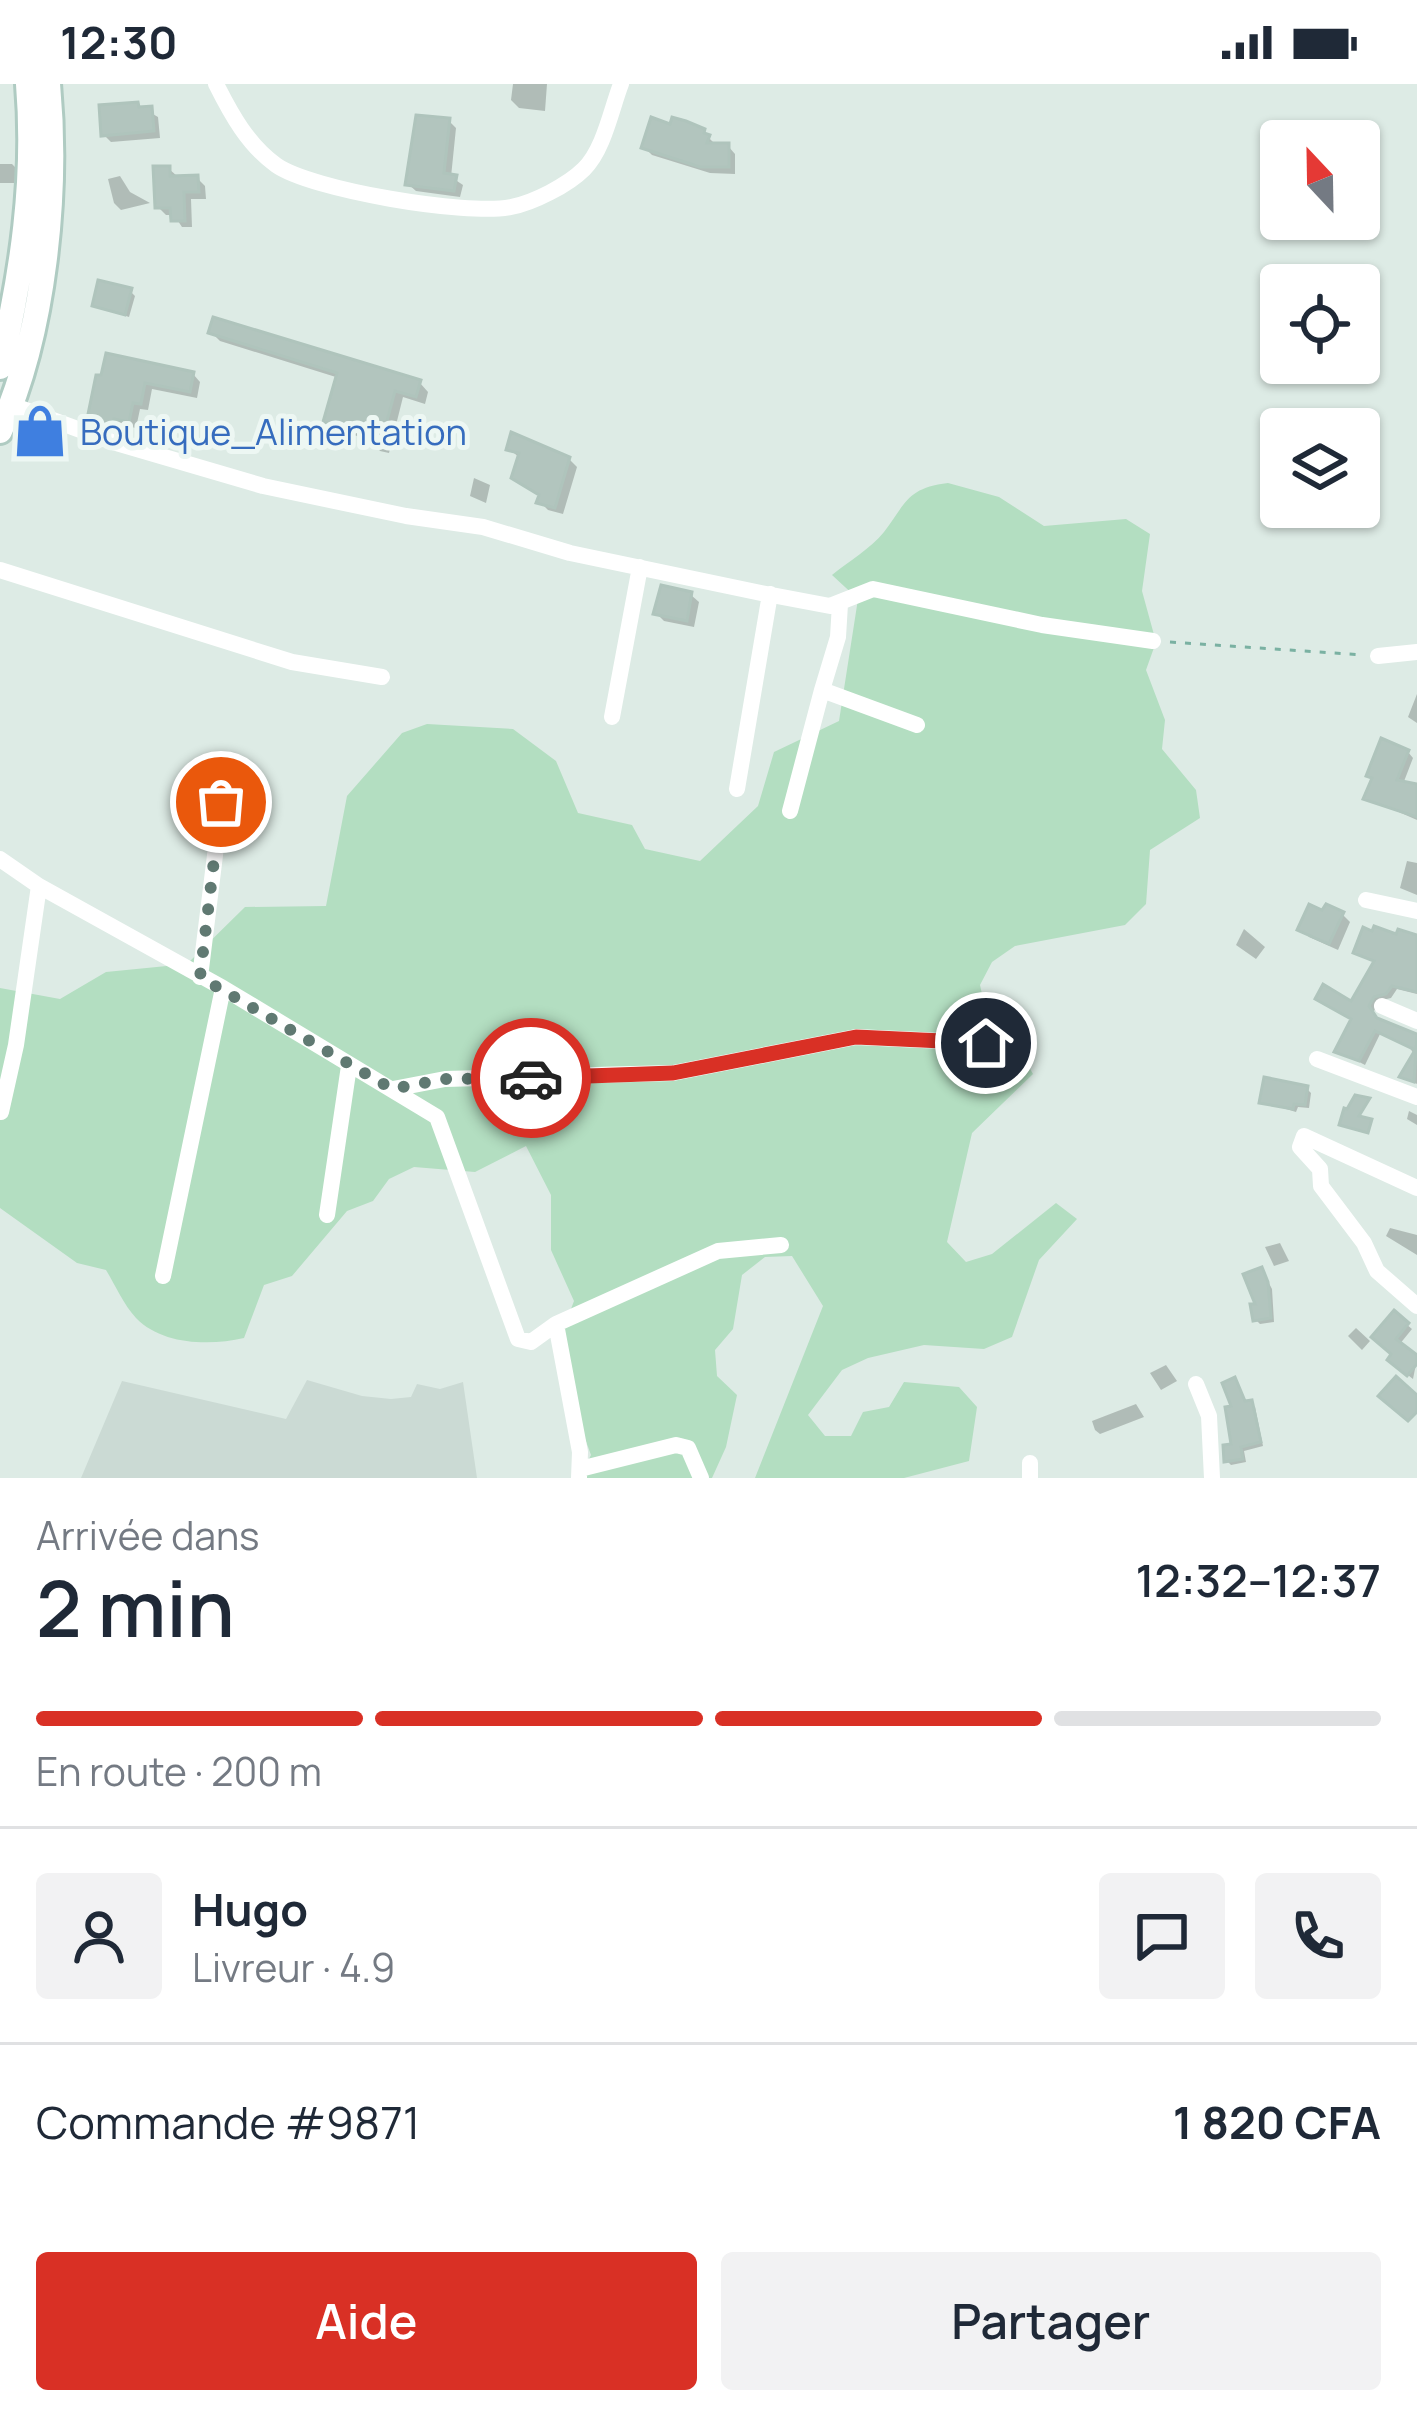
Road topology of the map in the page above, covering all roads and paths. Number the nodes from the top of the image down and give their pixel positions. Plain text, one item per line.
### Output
1 (28, 84) edge
2 (48, 84) edge
3 (216, 84) edge
4 (621, 84) edge
5 (10, 281) edge
6 (0, 367) edge
7 (12, 405) junction
8 (0, 431) edge
9 (640, 567) junction
10 (0, 570) edge
11 (770, 594) junction
12 (840, 604) junction
13 (1153, 641) joint
14 (1417, 652) edge
15 (1378, 656) joint
16 (382, 677) dead end
17 (822, 690) junction
18 (612, 717) dead end
19 (917, 725) dead end
20 (226, 766) dead end
21 (737, 789) dead end
22 (790, 811) dead end
23 (0, 859) edge
24 (39, 886) junction
25 (1366, 900) dead end
26 (1417, 910) edge
27 (200, 977) junction
28 (224, 988) junction
29 (1382, 1006) dead end
30 (1417, 1021) edge
31 (986, 1043) dead end
32 (1317, 1059) dead end
33 (349, 1066) junction
34 (392, 1089) junction
35 (1417, 1097) edge
36 (1, 1112) edge
37 (1417, 1188) edge
38 (327, 1215) dead end
39 (781, 1244) dead end
40 (163, 1276) dead end
41 (1417, 1306) edge
42 (556, 1324) junction
43 (1196, 1384) dead end
44 (580, 1473) edge
45 (701, 1478) edge
46 (1213, 1478) edge

1 - 5 main road
2 - 7 main road
3 - 4 street
5 - 6 main road
7 - 8 main road
7 - 9 street
9 - 11 street
9 - 18 street
10 - 16 street
11 - 12 street
11 - 21 street
12 - 13 street
12 - 17 street
13 - 15 path
14 - 15 street
17 - 19 street
17 - 22 street
20 - 27 street
23 - 24 street
24 - 27 street
24 - 36 street
25 - 26 street
27 - 28 street
28 - 33 street
28 - 40 street
29 - 30 street
31 - 34 street
32 - 35 street
33 - 34 street
33 - 38 street
34 - 42 street
37 - 41 street
39 - 42 street
42 - 44 street
43 - 46 street
44 - 45 street

